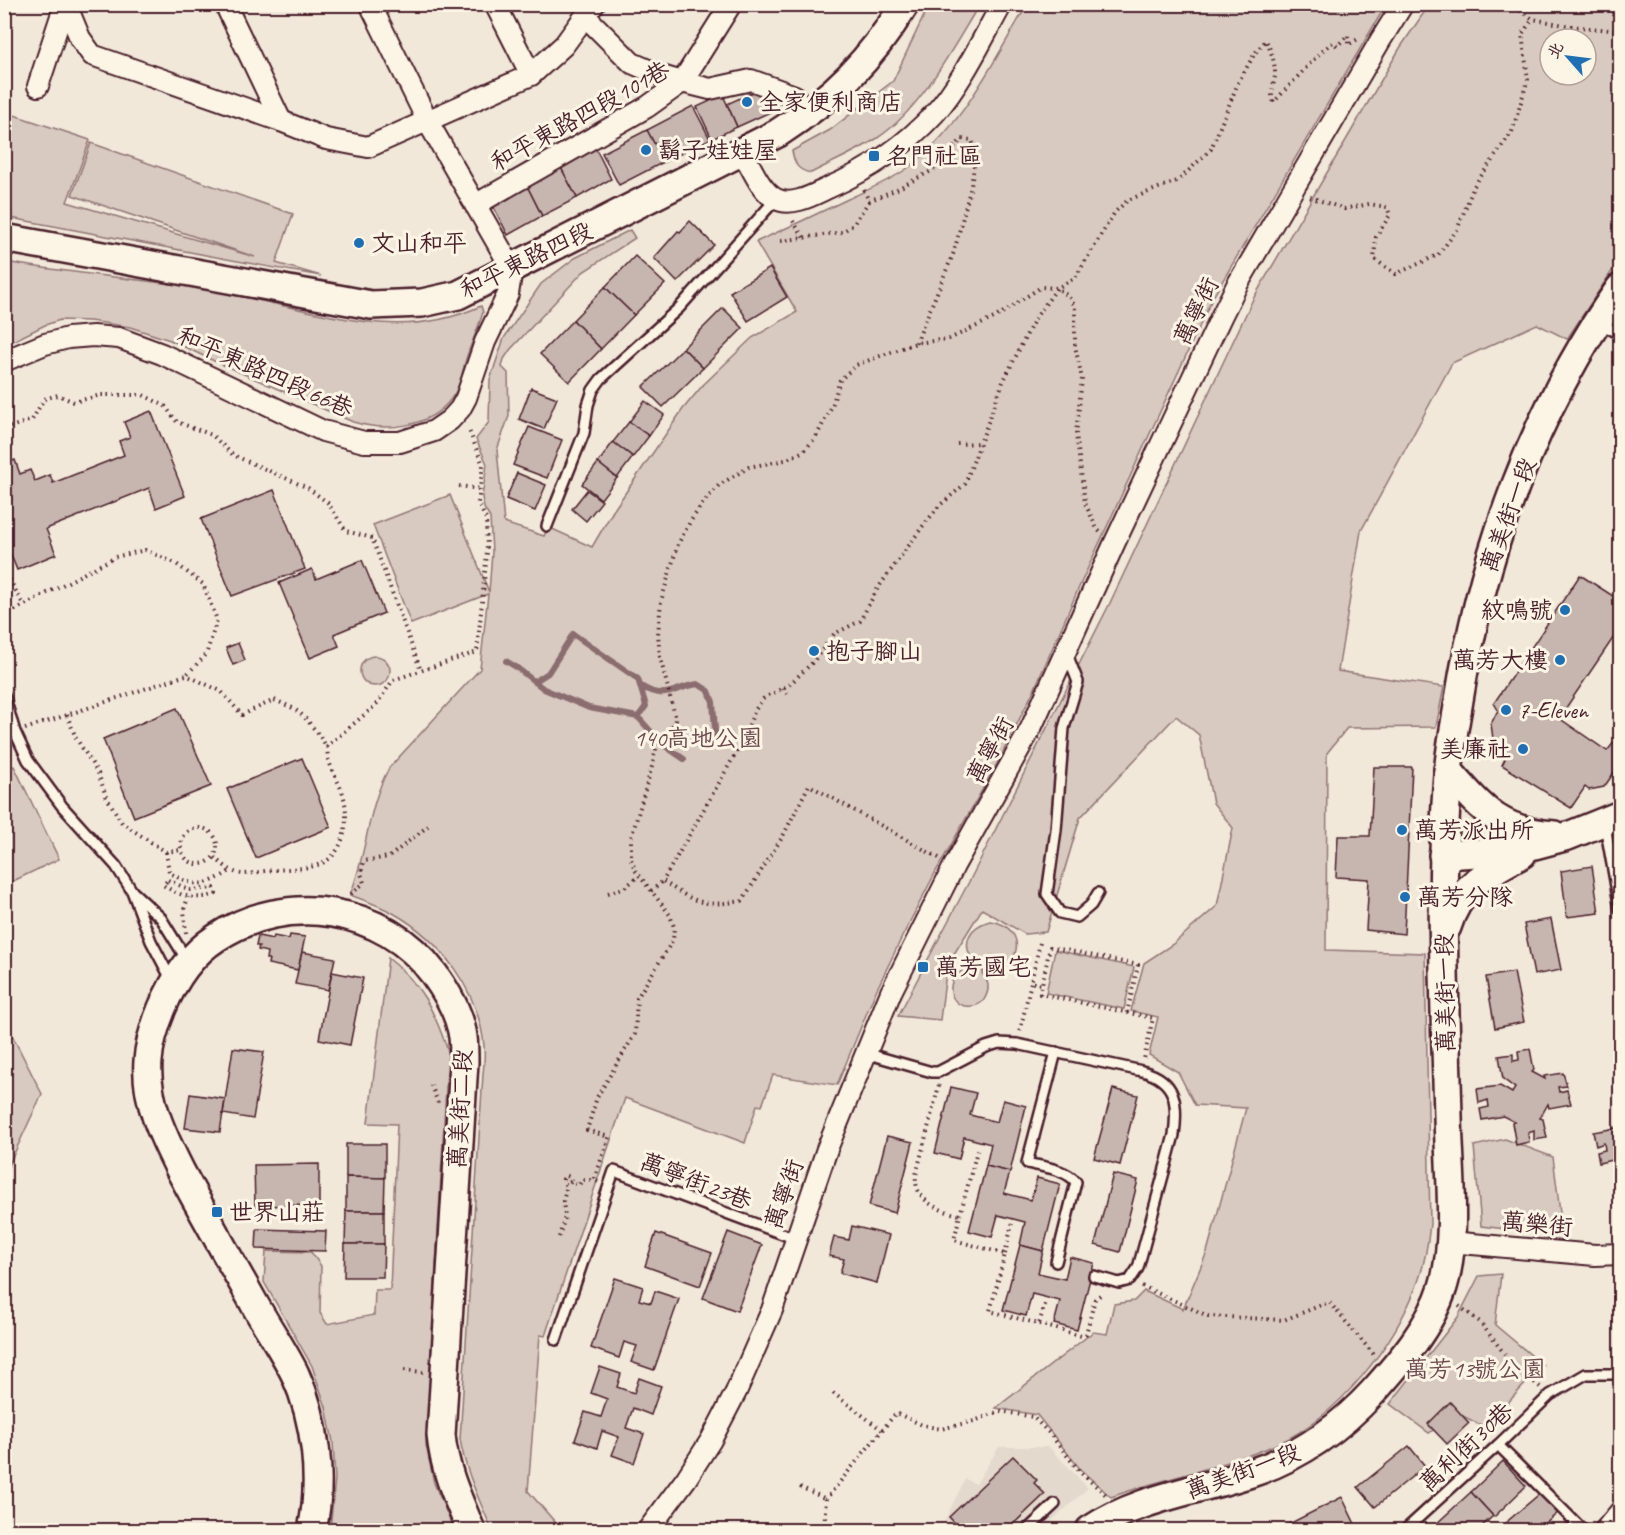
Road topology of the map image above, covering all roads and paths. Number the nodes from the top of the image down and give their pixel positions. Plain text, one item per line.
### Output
1 (65, 4) edge
2 (225, 4) edge
3 (370, 4) edge
4 (495, 4) edge
5 (731, 4) edge
6 (905, 4) edge
7 (1002, 4) edge
8 (1403, 4) edge
9 (1510, 4) edge
10 (590, 11) edge
11 (1533, 19) junction
12 (1620, 32) edge
13 (1365, 34) dead end
14 (531, 75) junction
15 (682, 82) junction
16 (38, 86) dead end
17 (806, 116) junction
18 (281, 121) junction
19 (428, 122) junction
20 (742, 151) junction
21 (864, 189) dead end
22 (1310, 197) dead end
23 (776, 199) junction
24 (869, 201) junction
25 (475, 205) junction
26 (793, 221) dead end
27 (4, 238) edge
28 (804, 239) junction
29 (781, 241) dead end
30 (512, 269) junction
31 (1057, 288) junction
32 (1620, 288) edge
33 (1609, 328) edge
34 (916, 343) junction
35 (4, 361) edge
36 (460, 409) junction
37 (4, 429) edge
38 (980, 443) junction
39 (957, 444) dead end
40 (459, 486) dead end
41 (480, 489) junction
42 (547, 526) dead end
43 (1115, 542) junction
44 (4, 569) edge
45 (24, 606) junction
46 (4, 616) edge
47 (1066, 652) junction
48 (421, 671) junction
49 (186, 675) junction
50 (783, 688) junction
51 (4, 695) edge
52 (789, 696) dead end
53 (67, 715) junction
54 (15, 732) junction
55 (326, 747) junction
56 (1448, 770) junction
57 (1612, 819) edge
58 (428, 826) dead end
59 (1569, 836) junction
60 (1538, 845) junction
61 (182, 850) junction
62 (166, 852) junction
63 (1443, 855) junction
64 (214, 857) junction
65 (954, 866) junction
66 (230, 871) junction
67 (639, 876) junction
68 (663, 881) junction
69 (191, 884) junction
70 (190, 890) junction
71 (132, 891) junction
72 (651, 891) junction
73 (608, 893) dead end
74 (1098, 893) dead end
75 (188, 897) junction
76 (1620, 909) edge
77 (184, 910) dead end
78 (333, 911) junction
79 (1444, 940) junction
80 (1040, 943) dead end
81 (1014, 960) dead end
82 (1033, 973) junction
83 (181, 974) junction
84 (1031, 982) junction
85 (1042, 985) junction
86 (1127, 1013) junction
87 (1017, 1044) junction
88 (1056, 1052) junction
89 (864, 1053) junction
90 (943, 1070) junction
91 (1142, 1071) junction
92 (978, 1147) dead end
93 (594, 1180) junction
94 (609, 1186) junction
95 (960, 1215) junction
96 (1012, 1224) dead end
97 (560, 1237) dead end
98 (796, 1239) junction
99 (1450, 1242) junction
100 (1005, 1254) junction
101 (1620, 1254) edge
102 (1056, 1262) dead end
103 (1094, 1276) dead end
104 (1130, 1280) junction
105 (1119, 1283) junction
106 (1441, 1291) junction
107 (1046, 1301) dead end
108 (1039, 1324) junction
109 (556, 1340) dead end
110 (1390, 1373) junction
111 (1620, 1374) edge
112 (833, 1393) dead end
113 (1550, 1395) junction
114 (882, 1430) junction
115 (1498, 1445) junction
116 (800, 1487) dead end
117 (1096, 1487) dead end
118 (826, 1499) junction
119 (1054, 1504) dead end
120 (1620, 1512) edge
121 (312, 1530) edge
122 (471, 1530) edge
123 (648, 1530) edge
124 (824, 1530) edge
125 (1028, 1530) edge
126 (1090, 1530) edge
127 (1405, 1530) edge
128 (1583, 1530) edge
129 (1605, 1530) edge

1 - 16 street
1 - 18 street
2 - 18 street
3 - 19 street
4 - 14 street
5 - 15 street
6 - 17 street, 和平東路四段
7 - 23 street
8 - 43 street, 萬寧街
9 - 11 path
10 - 14 street
10 - 15 street
11 - 12 path
11 - 22 path
13 - 31 path
14 - 19 street
15 - 17 street, 和平東路四段101巷
15 - 25 street, 和平東路四段101巷
17 - 20 street, 和平東路四段
18 - 19 street
19 - 25 street
20 - 23 street
20 - 30 street, 和平東路四段
21 - 24 path
23 - 42 lane
24 - 28 path
24 - 34 path
25 - 30 street
26 - 28 path
27 - 30 street, 和平東路四段
28 - 29 path
30 - 36 street, 和平東路四段66巷
31 - 34 path
31 - 38 path
31 - 43 path
32 - 33 street, 萬美街一段
33 - 56 street, 萬美街一段
34 - 67 path
35 - 36 street, 和平東路四段66巷
36 - 41 path
37 - 48 path
38 - 39 path
38 - 50 path
40 - 41 path
41 - 48 path
43 - 47 street, 萬寧街
44 - 45 path
45 - 46 path
45 - 49 path
47 - 65 street, 萬寧街
47 - 74 lane
48 - 55 path
49 - 53 path
49 - 55 path
50 - 52 path
50 - 68 path
51 - 54 lane
53 - 54 path
53 - 62 path
54 - 71 lane
55 - 66 path
56 - 59 street
56 - 63 street, 萬美街一段
57 - 59 street
57 - 76 lane
58 - 78 path
59 - 60 street
60 - 63 street
60 - 79 street
61 - 62 path
61 - 64 path
61 - 64 path
62 - 69 path
63 - 79 street, 萬美街一段
64 - 66 path
65 - 68 path
65 - 89 street, 萬寧街
66 - 69 path
67 - 72 path
67 - 73 path
68 - 72 path
69 - 70 path
70 - 75 path
70 - 75 path
71 - 83 lane
71 - 83 lane
72 - 93 path
75 - 77 path
78 - 83 street, 萬美街二段
78 - 122 street, 萬美街二段
79 - 99 street, 萬美街一段
80 - 82 path
81 - 82 path
82 - 84 path
83 - 121 street, 萬美街二段
84 - 85 path
84 - 87 path
85 - 86 path
85 - 86 path
86 - 91 path
87 - 88 lane
87 - 90 lane
88 - 91 lane
88 - 102 lane
89 - 90 lane
89 - 98 street, 萬寧街
90 - 95 path
91 - 104 lane
92 - 95 path
93 - 94 path
93 - 97 path
94 - 98 lane, 萬寧街23巷
94 - 109 lane, 萬寧街23巷
95 - 100 path
96 - 100 path
98 - 123 street, 萬寧街
99 - 101 street, 萬樂街
99 - 106 street, 萬美街一段
100 - 108 path
103 - 105 lane
104 - 105 lane
104 - 110 path
105 - 108 path
106 - 110 street, 萬美街一段
106 - 113 path
107 - 108 path
110 - 126 street, 萬美街一段
111 - 113 lane, 萬利街30巷
112 - 114 path
113 - 115 lane, 萬利街30巷
114 - 117 path
114 - 118 path
115 - 127 lane, 萬利街30巷
115 - 128 lane
116 - 118 path
118 - 124 path
119 - 125 lane
120 - 129 street

